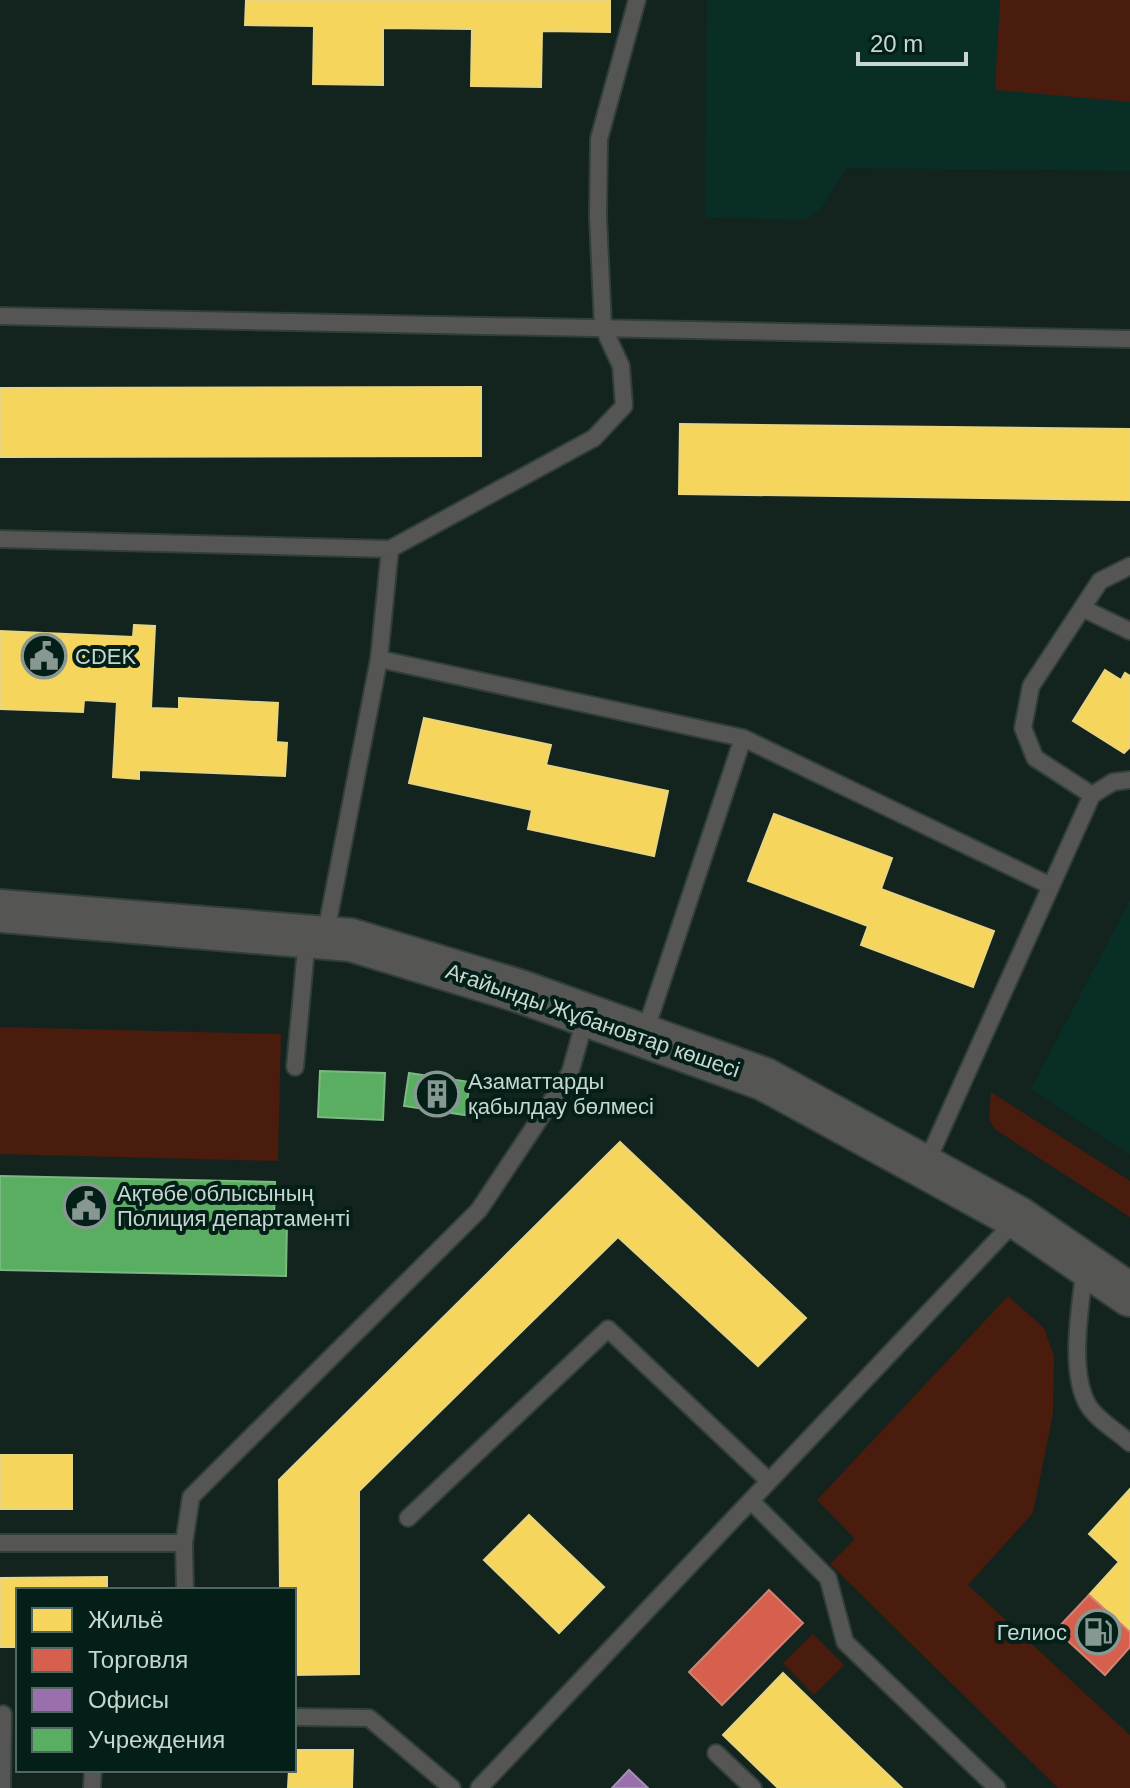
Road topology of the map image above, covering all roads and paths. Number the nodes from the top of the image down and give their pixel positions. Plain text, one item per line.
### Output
1 (637, 0) edge
2 (0, 316) edge
3 (603, 327) junction
4 (1130, 339) edge
5 (0, 539) edge
6 (390, 549) junction
7 (1130, 566) edge
8 (1082, 608) junction
9 (1130, 631) edge
10 (379, 659) junction
11 (743, 738) junction
12 (1130, 780) edge
13 (1092, 795) junction
14 (1051, 886) junction
15 (0, 911) edge
16 (316, 937) junction
17 (586, 1015) junction
18 (644, 1035) junction
19 (295, 1067) dead end
20 (926, 1164) junction
21 (1018, 1218) junction
22 (1085, 1265) junction
23 (1130, 1295) edge
24 (1130, 1443) edge
25 (769, 1481) junction
26 (751, 1501) junction
27 (408, 1518) dead end
28 (0, 1543) edge
29 (184, 1543) junction
30 (185, 1588) edge
31 (7, 1714) edge
32 (296, 1717) edge
33 (716, 1753) dead end
34 (2, 1788) edge
35 (452, 1788) edge
36 (479, 1788) edge
37 (753, 1788) edge
38 (997, 1788) edge

1 - 3 lane
2 - 3 lane
3 - 4 lane
3 - 6 lane
5 - 6 lane
6 - 10 lane
7 - 8 lane
8 - 9 lane
8 - 13 lane
10 - 11 lane
10 - 16 lane
11 - 14 lane
11 - 18 lane
12 - 13 lane
13 - 14 lane
14 - 20 lane
15 - 16 street, Ағайынды Жұбановтар көшесі
16 - 17 street, Ағайынды Жұбановтар көшесі
16 - 19 lane
17 - 18 street, Ағайынды Жұбановтар көшесі
17 - 29 lane
18 - 20 street, Ағайынды Жұбановтар көшесі
20 - 21 street, Ағайынды Жұбановтар көшесі
21 - 22 street, Ағайынды Жұбановтар көшесі
21 - 25 lane
22 - 23 street, Ағайынды Жұбановтар көшесі
22 - 24 lane
25 - 26 lane
25 - 27 lane
26 - 36 lane
26 - 38 lane
28 - 29 lane
29 - 30 lane
31 - 34 lane
32 - 35 lane
33 - 37 lane

